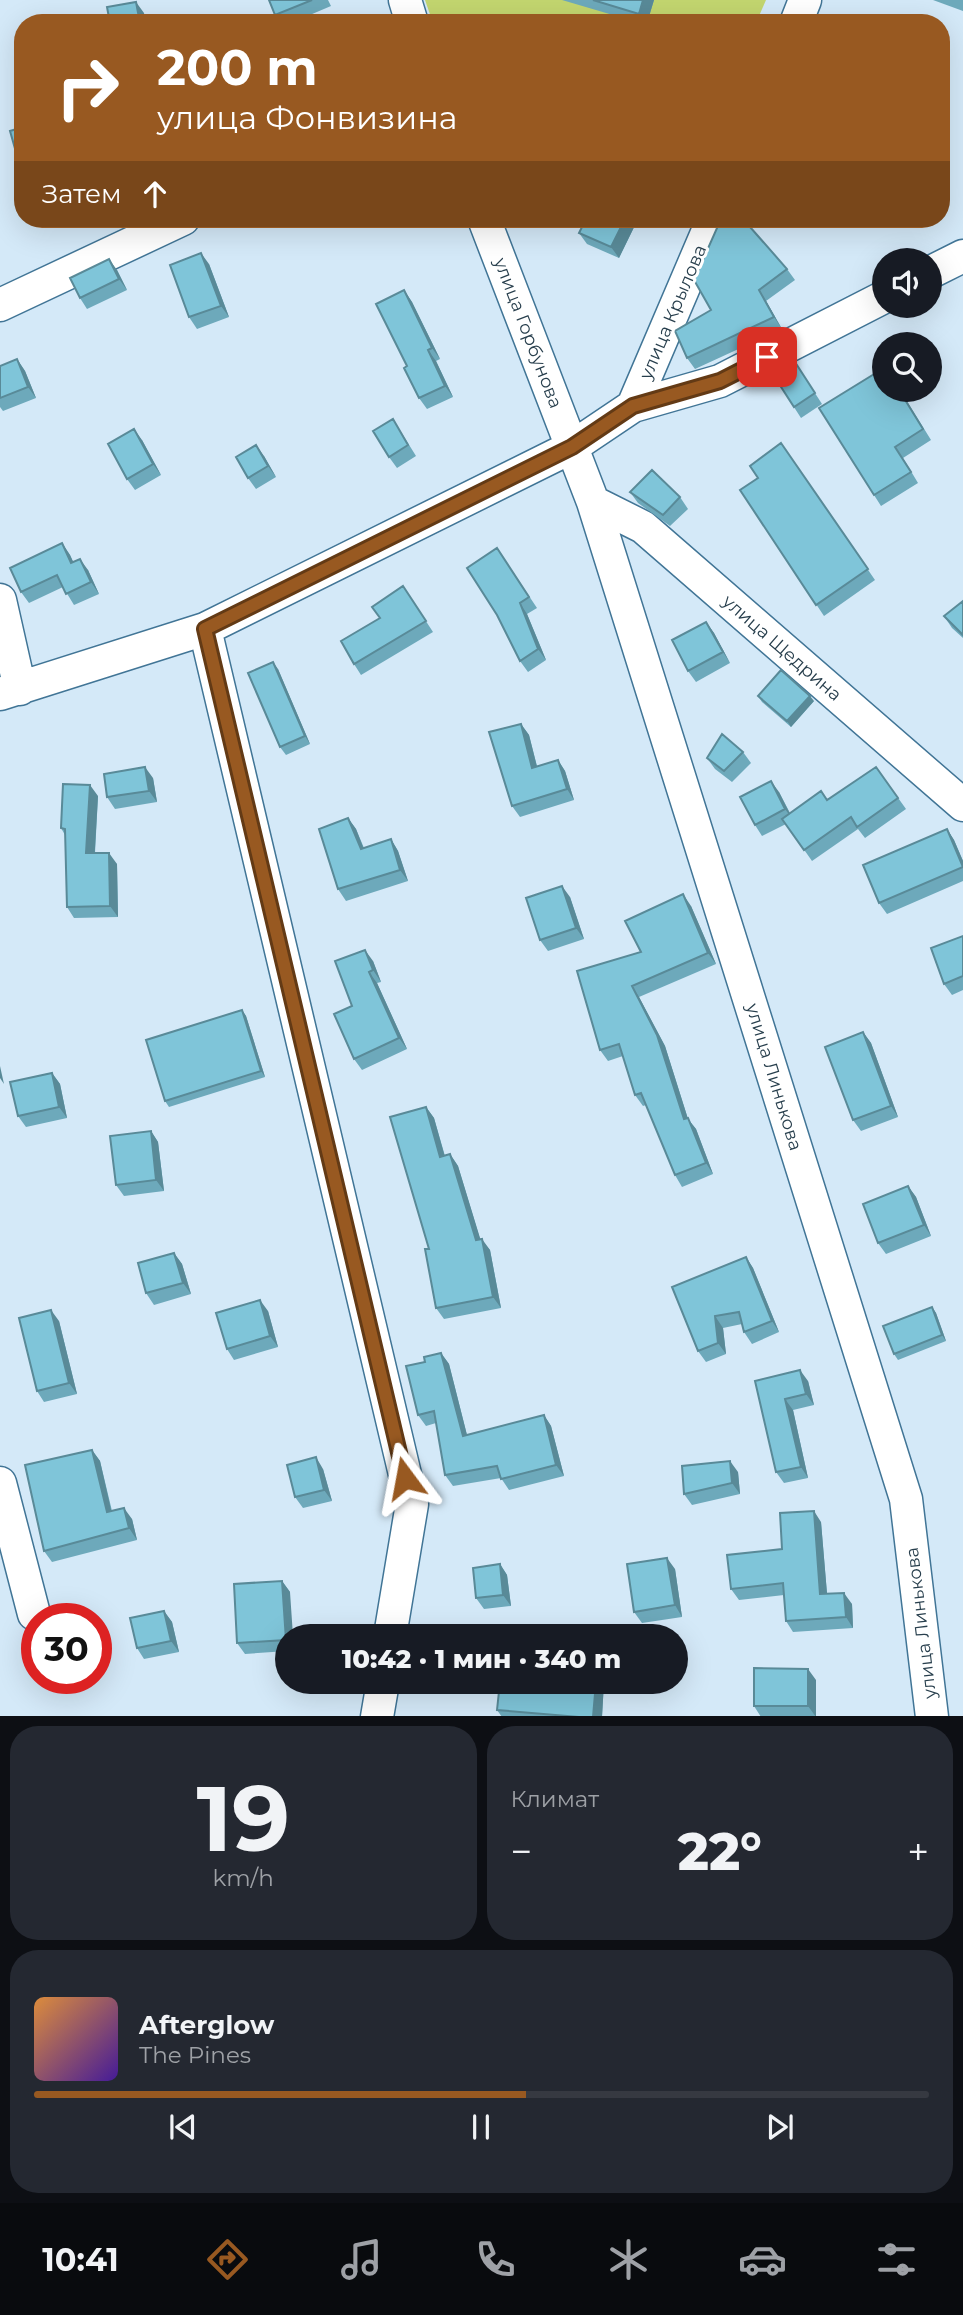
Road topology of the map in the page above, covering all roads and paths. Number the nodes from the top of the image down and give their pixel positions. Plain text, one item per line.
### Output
1 (164, 228) edge
2 (487, 228) edge
3 (709, 228) edge
4 (963, 256) edge
5 (942, 266) edge
6 (872, 303) edge
7 (0, 305) edge
8 (633, 406) junction
9 (572, 447) junction
10 (593, 502) junction
11 (0, 600) edge
12 (205, 629) junction
13 (10, 692) edge
14 (963, 805) edge
15 (0, 1483) edge
16 (31, 1603) edge
17 (392, 1624) edge
18 (381, 1694) edge
19 (377, 1716) edge
20 (932, 1716) edge

1 - 7 street
2 - 9 street, улица Горбунова
3 - 8 street, улица Крылова
4 - 5 street
6 - 8 street
8 - 9 street
9 - 10 street, улица Линькова
9 - 12 street
10 - 14 street, улица Щедрина
10 - 20 street, улица Линькова
11 - 13 street
12 - 13 street
12 - 17 street
15 - 16 street
18 - 19 street

